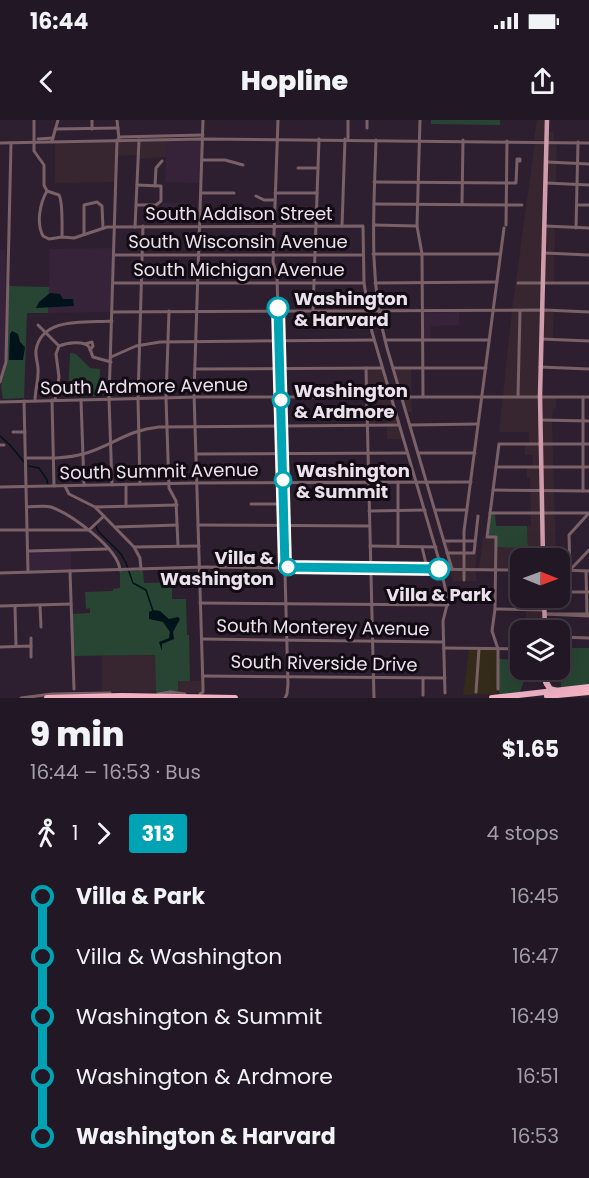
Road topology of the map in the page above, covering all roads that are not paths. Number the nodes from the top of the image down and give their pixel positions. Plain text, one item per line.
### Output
1 (34, 120) edge
2 (58, 120) edge
3 (92, 120) edge
4 (117, 120) edge
5 (203, 120) edge
6 (278, 120) edge
7 (348, 120) edge
8 (367, 120) edge
9 (420, 120) edge
10 (546, 120) edge
11 (118, 128) junction
12 (367, 128) dead end
13 (55, 129) junction
14 (92, 129) junction
15 (203, 137) junction
16 (38, 139) dead end
17 (118, 139) junction
18 (278, 139) junction
19 (319, 139) junction
20 (52, 140) junction
21 (139, 140) junction
22 (346, 140) junction
23 (376, 140) junction
24 (420, 140) junction
25 (463, 140) junction
26 (507, 141) junction
27 (546, 141) junction
28 (33, 142) junction
29 (578, 142) junction
30 (0, 143) edge
31 (11, 143) junction
32 (589, 143) edge
33 (202, 160) junction
34 (162, 161) dead end
35 (517, 161) dead end
36 (545, 162) junction
37 (577, 163) junction
38 (589, 164) edge
39 (243, 165) dead end
40 (298, 168) dead end
41 (318, 168) junction
42 (374, 182) junction
43 (418, 183) junction
44 (462, 183) junction
45 (506, 183) junction
46 (544, 183) junction
47 (577, 184) junction
48 (589, 184) edge
49 (137, 185) junction
50 (155, 186) junction
51 (47, 191) junction
52 (201, 193) junction
53 (234, 193) dead end
54 (275, 193) junction
55 (317, 193) junction
56 (256, 196) dead end
57 (275, 200) junction
58 (374, 204) junction
59 (418, 204) junction
60 (462, 204) junction
61 (136, 205) junction
62 (506, 205) junction
63 (522, 205) dead end
64 (576, 205) junction
65 (589, 205) edge
66 (200, 225) junction
67 (374, 225) junction
68 (135, 226) junction
69 (143, 226) junction
70 (275, 226) junction
71 (316, 226) junction
72 (342, 226) junction
73 (417, 226) junction
74 (543, 226) junction
75 (115, 227) junction
76 (103, 228) junction
77 (576, 228) junction
78 (589, 228) edge
79 (84, 234) junction
80 (62, 237) junction
81 (543, 253) junction
82 (199, 254) junction
83 (274, 254) junction
84 (315, 254) junction
85 (373, 254) junction
86 (422, 254) junction
87 (500, 254) junction
88 (114, 255) junction
89 (142, 255) junction
90 (362, 255) junction
91 (589, 255) edge
92 (198, 282) junction
93 (278, 282) junction
94 (314, 282) junction
95 (496, 282) junction
96 (542, 282) junction
97 (113, 283) junction
98 (141, 283) junction
99 (364, 283) junction
100 (375, 283) junction
101 (422, 283) junction
102 (518, 283) dead end
103 (589, 284) edge
104 (197, 310) junction
105 (278, 310) junction
106 (493, 310) junction
107 (520, 310) junction
108 (541, 310) junction
109 (140, 311) junction
110 (169, 311) junction
111 (313, 311) junction
112 (368, 311) junction
113 (379, 311) junction
114 (422, 311) junction
115 (112, 312) junction
116 (589, 312) edge
117 (112, 321) junction
118 (38, 325) dead end
119 (45, 332) junction
120 (541, 339) junction
121 (279, 340) junction
122 (374, 340) junction
123 (385, 340) junction
124 (423, 340) junction
125 (489, 340) junction
126 (196, 341) junction
127 (589, 341) edge
128 (168, 342) junction
129 (59, 346) junction
130 (139, 346) junction
131 (111, 357) junction
132 (111, 362) junction
133 (540, 367) junction
134 (366, 368) junction
135 (382, 368) junction
136 (393, 368) junction
137 (423, 368) junction
138 (486, 368) junction
139 (195, 369) junction
140 (280, 369) junction
141 (589, 369) edge
142 (0, 382) edge
143 (390, 396) junction
144 (401, 396) junction
145 (423, 396) junction
146 (482, 396) junction
147 (518, 396) junction
148 (540, 396) junction
149 (281, 397) junction
150 (366, 397) junction
151 (583, 397) junction
152 (589, 397) edge
153 (166, 398) junction
154 (195, 398) junction
155 (110, 399) junction
156 (138, 399) junction
157 (54, 400) junction
158 (81, 400) junction
159 (24, 401) junction
160 (35, 401) junction
161 (0, 402) edge
162 (540, 420) junction
163 (583, 421) junction
164 (589, 421) edge
165 (399, 424) junction
166 (478, 424) junction
167 (281, 425) junction
168 (367, 425) junction
169 (410, 425) junction
170 (196, 426) junction
171 (167, 427) junction
172 (138, 430) junction
173 (13, 432) dead end
174 (25, 432) junction
175 (111, 442) junction
176 (540, 443) junction
177 (583, 444) junction
178 (589, 444) edge
179 (282, 453) junction
180 (368, 453) junction
181 (407, 453) junction
182 (418, 453) junction
183 (475, 453) junction
184 (82, 454) junction
185 (196, 454) junction
186 (26, 458) junction
187 (54, 458) junction
188 (541, 466) junction
189 (496, 467) junction
190 (583, 467) junction
191 (589, 467) edge
192 (398, 482) junction
193 (416, 482) junction
194 (427, 482) junction
195 (471, 482) junction
196 (169, 483) junction
197 (197, 483) junction
198 (283, 483) junction
199 (368, 483) junction
200 (126, 484) junction
201 (140, 484) junction
202 (84, 485) junction
203 (112, 485) junction
204 (27, 486) junction
205 (54, 486) junction
206 (65, 486) junction
207 (0, 487) edge
208 (493, 490) junction
209 (542, 490) junction
210 (583, 491) junction
211 (589, 491) edge
212 (251, 504) dead end
213 (283, 504) junction
214 (177, 505) junction
215 (126, 506) junction
216 (27, 507) junction
217 (95, 507) junction
218 (425, 510) junction
219 (436, 510) junction
220 (467, 510) junction
221 (369, 511) junction
222 (398, 511) junction
223 (490, 513) junction
224 (542, 513) junction
225 (589, 513) edge
226 (104, 516) junction
227 (478, 516) dead end
228 (177, 525) junction
229 (198, 525) junction
230 (284, 525) junction
231 (369, 526) junction
232 (115, 528) junction
233 (0, 530) edge
234 (27, 530) junction
235 (89, 530) junction
236 (444, 541) junction
237 (464, 541) junction
238 (474, 541) junction
239 (178, 546) junction
240 (199, 546) junction
241 (370, 546) junction
242 (398, 546) junction
243 (134, 547) junction
244 (422, 547) junction
245 (435, 547) junction
246 (543, 548) edge
247 (569, 548) edge
248 (107, 549) junction
249 (589, 550) edge
250 (28, 551) junction
251 (447, 553) junction
252 (464, 553) junction
253 (200, 567) junction
254 (285, 567) junction
255 (370, 568) junction
256 (141, 569) junction
257 (427, 569) junction
258 (442, 569) junction
259 (452, 569) junction
260 (464, 569) junction
261 (495, 569) junction
262 (120, 570) junction
263 (510, 570) edge
264 (570, 570) joint
265 (70, 571) junction
266 (588, 571) edge
267 (28, 572) junction
268 (0, 573) edge
269 (464, 580) dead end
270 (570, 592) edge
271 (588, 592) edge
272 (200, 603) junction
273 (72, 604) junction
274 (286, 604) junction
275 (371, 604) junction
276 (40, 605) junction
277 (448, 605) junction
278 (0, 606) edge
279 (15, 606) junction
280 (545, 608) edge
281 (495, 609) junction
282 (545, 612) junction
283 (588, 614) edge
284 (545, 620) edge
285 (41, 627) dead end
286 (570, 637) edge
287 (31, 638) dead end
288 (589, 638) edge
289 (202, 639) junction
290 (287, 640) junction
291 (372, 641) junction
292 (444, 642) junction
293 (16, 646) junction
294 (31, 646) junction
295 (0, 647) edge
296 (444, 648) junction
297 (479, 649) junction
298 (498, 649) junction
299 (510, 650) edge
300 (32, 657) dead end
301 (203, 676) junction
302 (288, 676) junction
303 (373, 677) junction
304 (423, 678) junction
305 (445, 678) junction
306 (74, 689) dead end
307 (498, 689) dead end
308 (588, 689) edge
309 (476, 692) dead end
310 (445, 693) dead end
311 (549, 693) edge
312 (190, 694) dead end
313 (200, 694) dead end
314 (423, 695) dead end
315 (172, 696) edge
316 (527, 696) edge
317 (287, 697) edge
318 (21, 698) edge
319 (47, 698) edge
320 (235, 698) edge
321 (374, 698) edge
322 (492, 698) edge

1 - 28 street
2 - 13 street
3 - 14 street
4 - 11 street
5 - 15 street
6 - 18 street
7 - 22 street
8 - 12 street
9 - 24 street
10 - 27 main road
11 - 14 street
11 - 17 street
13 - 14 street
13 - 20 street
15 - 17 street
15 - 18 street
15 - 21 street
15 - 33 street
16 - 20 street
17 - 20 street
17 - 21 street
17 - 75 street
18 - 19 street
18 - 54 street
19 - 22 street
19 - 41 street
20 - 28 street
21 - 49 street
22 - 23 street
22 - 72 street
23 - 24 street
23 - 42 street
24 - 25 street
24 - 43 street
25 - 26 street
25 - 44 street
26 - 27 street
26 - 45 street
27 - 29 street
27 - 36 main road
28 - 31 street
28 - 51 street
29 - 32 street
29 - 37 street
30 - 31 street
31 - 142 street
33 - 39 street
33 - 52 street
34 - 50 street
35 - 45 street
36 - 37 street
36 - 46 main road
37 - 38 street
37 - 47 street
40 - 41 street
41 - 55 street
42 - 43 street
42 - 58 street
43 - 44 street
43 - 59 street
44 - 45 street
44 - 60 street
45 - 62 street
46 - 47 street
46 - 74 main road
47 - 48 street
47 - 64 street
49 - 50 street
49 - 61 street
50 - 61 street
51 - 80 street
51 - 80 street, South Addison Street
52 - 53 street
52 - 66 street
54 - 55 street
54 - 57 street
55 - 71 street
56 - 57 street
57 - 70 street
58 - 59 street
58 - 67 street
59 - 60 street
59 - 73 street
60 - 62 street
61 - 68 street
62 - 63 street
62 - 87 street
64 - 65 street
64 - 77 street
66 - 69 street, South Addison Street
66 - 70 street, South Addison Street
66 - 82 street
67 - 73 street
67 - 85 street
68 - 69 street, South Addison Street
68 - 75 street, South Addison Street
69 - 89 street
70 - 71 street, South Addison Street
70 - 83 street
71 - 72 street, South Addison Street
71 - 84 street
72 - 90 street, South Addison Street
73 - 86 street
74 - 77 street
74 - 81 main road
75 - 76 street, South Addison Street
75 - 88 street
76 - 79 street, South Addison Street
76 - 79 street
77 - 78 street
79 - 80 street, South Addison Street
81 - 91 street
81 - 96 main road
82 - 83 street, South Wisconsin Avenue
82 - 89 street, South Wisconsin Avenue
82 - 92 street
83 - 84 street, South Wisconsin Avenue
83 - 93 street
84 - 90 street, South Wisconsin Avenue
84 - 94 street
85 - 86 street, South Wisconsin Avenue
85 - 100 street
86 - 87 street, South Wisconsin Avenue
86 - 101 street
87 - 95 street
88 - 89 street, South Wisconsin Avenue
88 - 97 street
89 - 98 street
90 - 99 street
92 - 93 street, South Michigan Avenue
92 - 98 street, South Michigan Avenue
92 - 104 street
93 - 94 street, South Michigan Avenue
93 - 105 street
94 - 99 street, South Michigan Avenue
94 - 111 street
95 - 101 street
95 - 106 street
96 - 102 street
96 - 103 street
96 - 108 main road
97 - 98 street, South Michigan Avenue
97 - 115 street
98 - 109 street
99 - 112 street
100 - 101 street
100 - 113 street
101 - 114 street
104 - 105 street
104 - 110 street
104 - 126 street
105 - 111 street
105 - 121 street
106 - 107 street
106 - 114 street
106 - 125 street
107 - 108 street
107 - 147 street
108 - 116 street
108 - 120 main road
109 - 110 street
109 - 115 street
109 - 130 street
110 - 128 street
111 - 112 street
112 - 113 street
112 - 122 street
113 - 114 street
113 - 123 street
114 - 124 street
115 - 117 street
117 - 119 street
117 - 131 street
118 - 119 street
119 - 129 street
119 - 160 street
120 - 127 street
120 - 133 main road
121 - 122 street
121 - 126 street
121 - 140 street
122 - 135 street
123 - 124 street
123 - 136 street
124 - 125 street
124 - 137 street
125 - 138 street
126 - 128 street
126 - 139 street
128 - 130 street
128 - 153 street
129 - 132 street
129 - 157 street
130 - 131 street
130 - 156 street
131 - 132 street
132 - 155 street
133 - 141 street
133 - 148 main road
134 - 135 street
134 - 140 street
134 - 150 street
135 - 143 street
136 - 137 street
136 - 144 street
137 - 138 street
137 - 145 street
138 - 146 street
139 - 140 street
139 - 154 street
140 - 149 street
143 - 144 street, South Ardmore Avenue
143 - 150 street, South Ardmore Avenue
143 - 165 street
144 - 145 street, South Ardmore Avenue
144 - 169 street
145 - 146 street, South Ardmore Avenue
146 - 147 street, South Ardmore Avenue
146 - 166 street
147 - 148 street, South Ardmore Avenue
148 - 151 street, South Ardmore Avenue
148 - 162 main road
149 - 150 street, South Ardmore Avenue
149 - 154 street, South Ardmore Avenue
149 - 167 street
150 - 168 street
151 - 152 street, South Ardmore Avenue
151 - 163 street
153 - 154 street, South Ardmore Avenue
153 - 156 street, South Ardmore Avenue
153 - 171 street
154 - 170 street
155 - 156 street, South Ardmore Avenue
155 - 158 street, South Ardmore Avenue
155 - 175 street
156 - 172 street
157 - 158 street, South Ardmore Avenue
157 - 160 street, South Ardmore Avenue
157 - 187 street
158 - 184 street
159 - 160 street, South Ardmore Avenue
159 - 161 street, South Ardmore Avenue
159 - 174 street
162 - 163 street
162 - 176 main road
163 - 164 street
163 - 177 street
165 - 168 street
165 - 181 street
166 - 169 street
166 - 183 street
167 - 168 street
167 - 170 street
167 - 179 street
168 - 180 street
169 - 182 street
170 - 171 street
170 - 185 street
171 - 172 street
171 - 196 street
172 - 175 street
172 - 201 street
173 - 174 street
174 - 186 street
175 - 184 street
175 - 203 street
176 - 177 street
176 - 188 main road
176 - 189 street
177 - 178 street
177 - 190 street
179 - 180 street
179 - 185 street
179 - 198 street
180 - 181 street
180 - 199 street
181 - 193 street
182 - 183 street
182 - 194 street
183 - 195 street
184 - 187 street
184 - 202 street
185 - 197 street
186 - 187 street
186 - 204 street
187 - 205 street
188 - 189 street
188 - 190 street
188 - 209 main road
189 - 208 street
190 - 191 street
190 - 210 street
192 - 193 street, South Summit Avenue
192 - 199 street, South Summit Avenue
192 - 222 street
193 - 194 street, South Summit Avenue
193 - 218 street
194 - 195 street, South Summit Avenue
194 - 219 street
195 - 220 street
196 - 197 street, South Summit Avenue
196 - 201 street, South Summit Avenue
196 - 214 street
197 - 198 street, South Summit Avenue
197 - 229 street
198 - 199 street, South Summit Avenue
198 - 213 street
199 - 221 street
200 - 201 street, South Summit Avenue
200 - 203 street, South Summit Avenue
200 - 215 street
202 - 203 street, South Summit Avenue
202 - 206 street, South Summit Avenue
204 - 205 street, South Summit Avenue
204 - 207 street, South Summit Avenue
204 - 216 street
205 - 206 street, South Summit Avenue
206 - 217 street
208 - 209 street
208 - 223 street
209 - 210 street
209 - 224 main road
210 - 211 street
212 - 213 street
213 - 230 street
214 - 215 street
214 - 228 street
215 - 217 street
216 - 234 street
216 - 235 street
217 - 226 street
218 - 222 street
218 - 245 street
219 - 220 street
219 - 236 street
220 - 237 street
221 - 222 street
221 - 231 street
222 - 242 street
223 - 224 street
223 - 261 street
224 - 225 street
224 - 246 main road
225 - 247 street
226 - 232 street
226 - 235 street
227 - 238 street
228 - 232 street
228 - 239 street
229 - 230 street
229 - 240 street
230 - 231 street
230 - 254 street
231 - 241 street
232 - 243 street
233 - 234 street
234 - 235 street
234 - 250 street
235 - 248 street
236 - 237 street
236 - 251 street
237 - 238 street
237 - 252 street
238 - 252 street
239 - 240 street
239 - 243 street
240 - 253 street
241 - 242 street
241 - 255 street
242 - 244 street
243 - 256 street
244 - 245 street
244 - 257 street
245 - 258 street
248 - 250 street
248 - 262 street
249 - 264 street
250 - 267 street
251 - 252 street
251 - 259 street
252 - 260 street
253 - 254 street
253 - 256 street
253 - 272 street
254 - 255 street
254 - 274 street
255 - 257 street
255 - 275 street
256 - 262 street
257 - 258 street
258 - 259 street
258 - 277 street
259 - 260 street
260 - 261 street
260 - 269 street
261 - 263 street
261 - 281 street
262 - 265 street
264 - 266 street
265 - 267 street
265 - 273 street
266 - 271 street
267 - 268 street
270 - 271 street
271 - 283 street
272 - 274 street
272 - 289 street
273 - 276 street
273 - 306 street
274 - 275 street
274 - 290 street
275 - 277 street
275 - 291 street
276 - 279 street
276 - 285 street
277 - 292 street
278 - 279 street
279 - 293 street
280 - 282 main road
281 - 282 street
281 - 298 street
282 - 283 street
282 - 284 main road
286 - 288 street
287 - 294 street
289 - 290 street, South Monterey Avenue
289 - 301 street
290 - 291 street, South Monterey Avenue
290 - 302 street
291 - 292 street, South Monterey Avenue
291 - 303 street
292 - 296 street
293 - 294 street
293 - 295 street
294 - 300 street
296 - 297 street, South Monterey Avenue
296 - 305 street
297 - 298 street, South Monterey Avenue
297 - 309 street
298 - 299 street, South Monterey Avenue
298 - 307 street
301 - 302 street, South Riverside Drive
301 - 313 street
302 - 303 street, South Riverside Drive
302 - 317 street
303 - 304 street, South Riverside Drive
303 - 321 street
304 - 305 street, South Riverside Drive
304 - 314 street
305 - 310 street
308 - 311 highway
308 - 311 highway
311 - 316 highway
311 - 316 highway
312 - 315 street
315 - 318 street
315 - 319 highway
315 - 320 highway
316 - 322 highway

